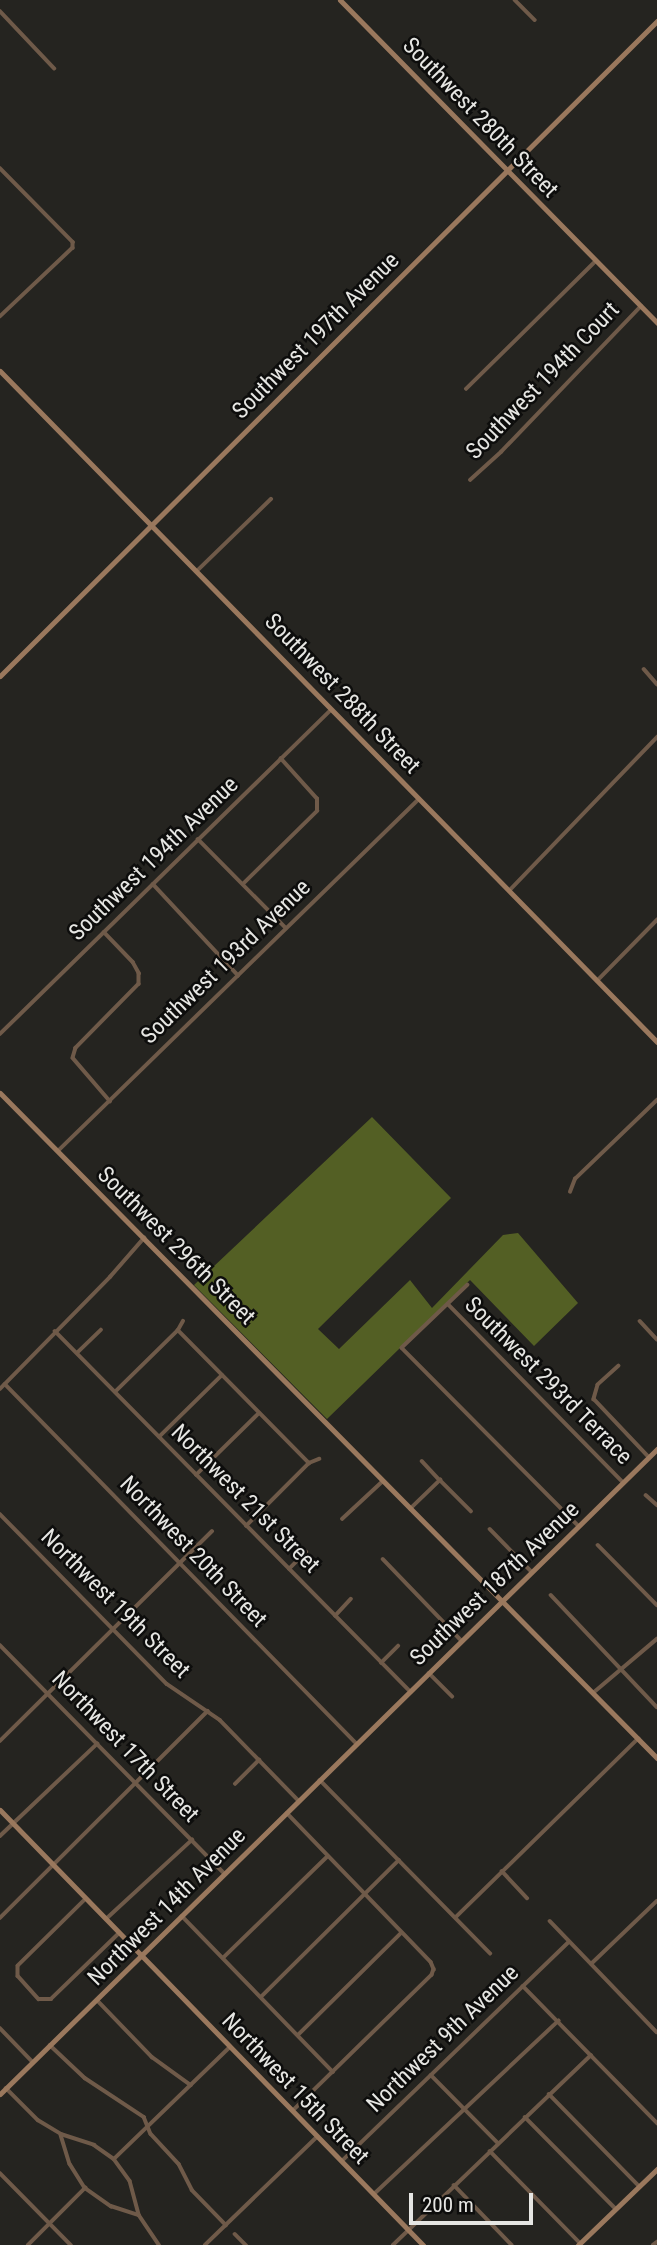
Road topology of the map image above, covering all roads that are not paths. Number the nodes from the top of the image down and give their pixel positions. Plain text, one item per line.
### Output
1 (340, 0) edge
2 (515, 0) edge
3 (0, 10) edge
4 (534, 20) dead end
5 (657, 21) edge
6 (54, 68) dead end
7 (0, 168) edge
8 (506, 170) junction
9 (596, 261) junction
10 (641, 306) junction
11 (0, 317) edge
12 (657, 323) edge
13 (0, 371) edge
14 (466, 389) dead end
15 (470, 480) dead end
16 (271, 499) dead end
17 (153, 525) junction
18 (197, 571) junction
19 (644, 669) dead end
20 (0, 676) edge
21 (657, 684) edge
22 (332, 709) junction
23 (657, 737) edge
24 (281, 760) junction
25 (419, 799) junction
26 (198, 839) junction
27 (153, 884) junction
28 (243, 884) junction
29 (509, 891) junction
30 (657, 920) edge
31 (286, 928) junction
32 (104, 932) junction
33 (238, 975) junction
34 (597, 981) junction
35 (0, 1034) edge
36 (657, 1042) edge
37 (0, 1093) edge
38 (657, 1100) edge
39 (110, 1101) junction
40 (58, 1151) junction
41 (570, 1192) dead end
42 (144, 1238) junction
43 (467, 1285) dead end
44 (448, 1304) junction
45 (183, 1321) dead end
46 (640, 1321) dead end
47 (101, 1330) dead end
48 (55, 1331) junction
49 (178, 1331) junction
50 (657, 1339) edge
51 (77, 1353) junction
52 (619, 1366) dead end
53 (222, 1375) junction
54 (5, 1384) junction
55 (0, 1389) edge
56 (115, 1392) junction
57 (259, 1413) junction
58 (159, 1437) junction
59 (657, 1449) edge
60 (649, 1457) junction
61 (319, 1459) dead end
62 (422, 1461) dead end
63 (309, 1463) junction
64 (196, 1475) junction
65 (440, 1480) junction
66 (383, 1481) junction
67 (623, 1482) junction
68 (646, 1495) dead end
69 (657, 1505) edge
70 (410, 1509) junction
71 (471, 1511) dead end
72 (0, 1514) edge
73 (342, 1520) dead end
74 (246, 1526) junction
75 (579, 1526) junction
76 (491, 1529) dead end
77 (212, 1531) dead end
78 (598, 1545) dead end
79 (306, 1552) dead end
80 (383, 1559) dead end
81 (179, 1563) junction
82 (289, 1569) junction
83 (532, 1572) junction
84 (551, 1595) dead end
85 (351, 1599) dead end
86 (503, 1601) junction
87 (657, 1605) edge
88 (335, 1616) junction
89 (113, 1629) junction
90 (657, 1639) edge
91 (462, 1641) junction
92 (0, 1644) edge
93 (398, 1646) dead end
94 (381, 1662) junction
95 (620, 1670) junction
96 (429, 1672) junction
97 (410, 1691) junction
98 (48, 1693) junction
99 (593, 1693) junction
100 (452, 1696) dead end
101 (657, 1707) edge
102 (208, 1711) junction
103 (639, 1739) junction
104 (0, 1741) edge
105 (97, 1744) junction
106 (357, 1744) junction
107 (657, 1758) edge
108 (259, 1760) junction
109 (320, 1780) junction
110 (135, 1783) junction
111 (235, 1783) dead end
112 (299, 1801) junction
113 (0, 1810) edge
114 (287, 1812) junction
115 (15, 1825) junction
116 (0, 1836) edge
117 (192, 1840) junction
118 (327, 1856) junction
119 (399, 1860) junction
120 (54, 1866) junction
121 (502, 1871) junction
122 (225, 1874) junction
123 (365, 1894) junction
124 (527, 1898) dead end
125 (86, 1899) junction
126 (657, 1901) edge
127 (181, 1916) junction
128 (456, 1917) junction
129 (0, 1918) edge
130 (106, 1919) junction
131 (550, 1921) dead end
132 (401, 1932) junction
133 (119, 1933) junction
134 (569, 1942) junction
135 (490, 1953) dead end
136 (143, 1956) junction
137 (223, 1958) junction
138 (591, 1964) junction
139 (523, 1986) junction
140 (261, 1997) junction
141 (98, 2001) junction
142 (558, 2021) junction
143 (0, 2028) edge
144 (657, 2032) edge
145 (298, 2035) junction
146 (50, 2045) junction
147 (230, 2047) junction
148 (591, 2055) junction
149 (33, 2062) junction
150 (333, 2072) junction
151 (431, 2075) junction
152 (191, 2085) junction
153 (6, 2088) junction
154 (0, 2094) edge
155 (549, 2094) junction
156 (464, 2109) junction
157 (293, 2111) junction
158 (526, 2117) junction
159 (657, 2123) edge
160 (149, 2127) junction
161 (61, 2134) junction
162 (317, 2136) junction
163 (498, 2143) junction
164 (490, 2151) junction
165 (114, 2160) junction
166 (342, 2161) junction
167 (657, 2169) edge
168 (0, 2173) edge
169 (454, 2185) junction
170 (639, 2186) junction
171 (85, 2188) junction
172 (374, 2194) junction
173 (615, 2208) junction
174 (139, 2216) junction
175 (50, 2223) junction
176 (226, 2225) junction
177 (408, 2230) junction
178 (235, 2234) dead end
179 (579, 2244) edge
180 (27, 2245) edge
181 (71, 2245) edge
182 (159, 2245) edge
183 (205, 2245) edge
184 (246, 2245) edge
185 (393, 2245) edge
186 (423, 2245) edge
187 (512, 2245) edge

1 - 8 street, Southwest 280th Street
2 - 4 street
3 - 6 street
5 - 8 street, Southwest 197th Avenue
7 - 11 street
8 - 9 street, Southwest 280th Street
8 - 17 street, Southwest 197th Avenue
9 - 10 street, Southwest 280th Street
9 - 14 street
10 - 12 street
10 - 15 street, Southwest 194th Court
13 - 17 street, Southwest 288th Street
16 - 18 street
17 - 18 street, Southwest 288th Street
17 - 20 street, Southwest 197th Avenue
18 - 22 street, Southwest 288th Street
19 - 21 street
22 - 24 street, Southwest 194th Avenue
22 - 25 street, Southwest 288th Street
23 - 29 street
24 - 26 street, Southwest 194th Avenue
24 - 28 street
25 - 29 street, Southwest 288th Street
25 - 31 street, Southwest 193rd Avenue
26 - 27 street, Southwest 194th Avenue
26 - 28 street
27 - 32 street, Southwest 194th Avenue
27 - 33 street
28 - 31 street
29 - 34 street, Southwest 288th Street
30 - 34 street
31 - 33 street, Southwest 193rd Avenue
32 - 35 street, Southwest 194th Avenue
32 - 39 street
33 - 39 street, Southwest 193rd Avenue
34 - 36 street, Southwest 288th Street
37 - 40 street, Southwest 296th Street
38 - 41 street
39 - 40 street, Southwest 193rd Avenue
40 - 42 street, Southwest 296th Street
42 - 48 street
42 - 66 street, Southwest 296th Street
43 - 44 street
44 - 67 street, Southwest 293rd Terrace
44 - 75 street
45 - 49 street
46 - 50 street
47 - 51 street
48 - 51 street, Northwest 21st Street
48 - 54 street
49 - 53 street
49 - 56 street
51 - 56 street, Northwest 21st Street
52 - 60 street, Southwest 293rd Terrace
53 - 57 street
53 - 58 street
54 - 55 street
54 - 81 street, Northwest 20th Street
56 - 58 street, Northwest 21st Street
57 - 63 street
57 - 64 street
58 - 64 street, Northwest 21st Street
59 - 60 street, Southwest 187th Avenue
60 - 67 street, Southwest 187th Avenue
61 - 63 street
62 - 65 street
63 - 74 street
64 - 74 street, Northwest 21st Street
65 - 70 street
65 - 71 street
66 - 70 street, Southwest 296th Street
66 - 73 street
67 - 75 street, Southwest 187th Avenue
68 - 69 street
70 - 86 street, Southwest 296th Street
72 - 89 street, Northwest 19th Street
74 - 82 street, Northwest 21st Street
75 - 83 street, Southwest 187th Avenue
76 - 83 street
77 - 81 street
78 - 87 street
79 - 82 street
80 - 91 street
81 - 89 street
81 - 106 street, Northwest 20th Street
82 - 88 street, Northwest 21st Street
83 - 86 street, Southwest 187th Avenue
84 - 95 street
85 - 88 street
86 - 91 street, Southwest 187th Avenue
86 - 99 street, Southwest 296th Street
88 - 94 street, Northwest 21st Street
89 - 98 street
89 - 102 street, Northwest 19th Street
90 - 95 street
91 - 96 street, Southwest 187th Avenue
92 - 98 street, Northwest 17th Street
93 - 94 street
94 - 97 street, Northwest 21st Street
95 - 99 street
95 - 101 street
96 - 97 street, Southwest 187th Avenue
96 - 100 street
97 - 106 street, Southwest 187th Avenue
98 - 104 street
98 - 105 street, Northwest 17th Street
99 - 103 street
102 - 108 street, Northwest 19th Street
102 - 110 street
103 - 107 street
103 - 121 street
105 - 110 street, Northwest 17th Street
105 - 115 street
106 - 109 street, Northwest 14th Avenue
108 - 111 street
108 - 112 street, Northwest 19th Street
109 - 112 street, Northwest 14th Avenue
109 - 119 street
110 - 117 street, Northwest 17th Street
110 - 120 street
112 - 114 street, Northwest 14th Avenue
113 - 115 street, Northwest 15th Street
114 - 118 street
114 - 122 street, Northwest 14th Avenue
115 - 116 street
115 - 120 street, Northwest 15th Street
117 - 122 street, Northwest 17th Street
117 - 130 street
118 - 123 street
118 - 137 street
119 - 123 street
119 - 128 street
120 - 125 street, Northwest 15th Street
120 - 129 street
121 - 124 street
121 - 128 street
122 - 127 street, Northwest 14th Avenue
123 - 132 street
123 - 140 street
125 - 130 street, Northwest 15th Street
125 - 133 street
126 - 138 street
127 - 136 street, Northwest 14th Avenue
127 - 137 street
128 - 135 street
130 - 133 street, Northwest 15th Street
131 - 134 street
132 - 145 street
132 - 150 street
133 - 136 street, Northwest 15th Street
134 - 138 street
134 - 139 street, Northwest 9th Avenue
136 - 141 street, Northwest 14th Avenue
136 - 147 street, Northwest 15th Street
137 - 140 street
138 - 144 street
139 - 142 street
139 - 151 street, Northwest 9th Avenue
140 - 145 street
141 - 146 street, Northwest 14th Avenue
141 - 152 street
142 - 148 street
142 - 156 street
143 - 149 street
145 - 150 street
146 - 149 street, Northwest 14th Avenue
146 - 160 street
147 - 152 street
147 - 157 street, Northwest 15th Street
148 - 155 street
148 - 159 street
149 - 153 street, Northwest 14th Avenue
150 - 157 street
151 - 156 street
151 - 166 street, Northwest 9th Avenue
152 - 160 street
153 - 154 street, Northwest 14th Avenue
153 - 161 street
155 - 158 street
155 - 170 street
156 - 163 street
156 - 172 street
157 - 162 street, Northwest 15th Street
158 - 163 street
158 - 173 street
160 - 165 street
160 - 176 street
161 - 165 street
161 - 171 street
162 - 166 street, Northwest 15th Street
162 - 176 street
163 - 164 street
164 - 169 street
164 - 179 street
165 - 174 street
166 - 172 street, Northwest 15th Street
167 - 170 street
168 - 175 street
169 - 177 street
169 - 187 street
170 - 173 street
171 - 174 street
171 - 175 street
172 - 177 street, Northwest 15th Street
173 - 179 street
174 - 182 street
175 - 180 street
175 - 181 street
176 - 183 street
177 - 185 street
177 - 186 street, Northwest 15th Street
178 - 184 street

